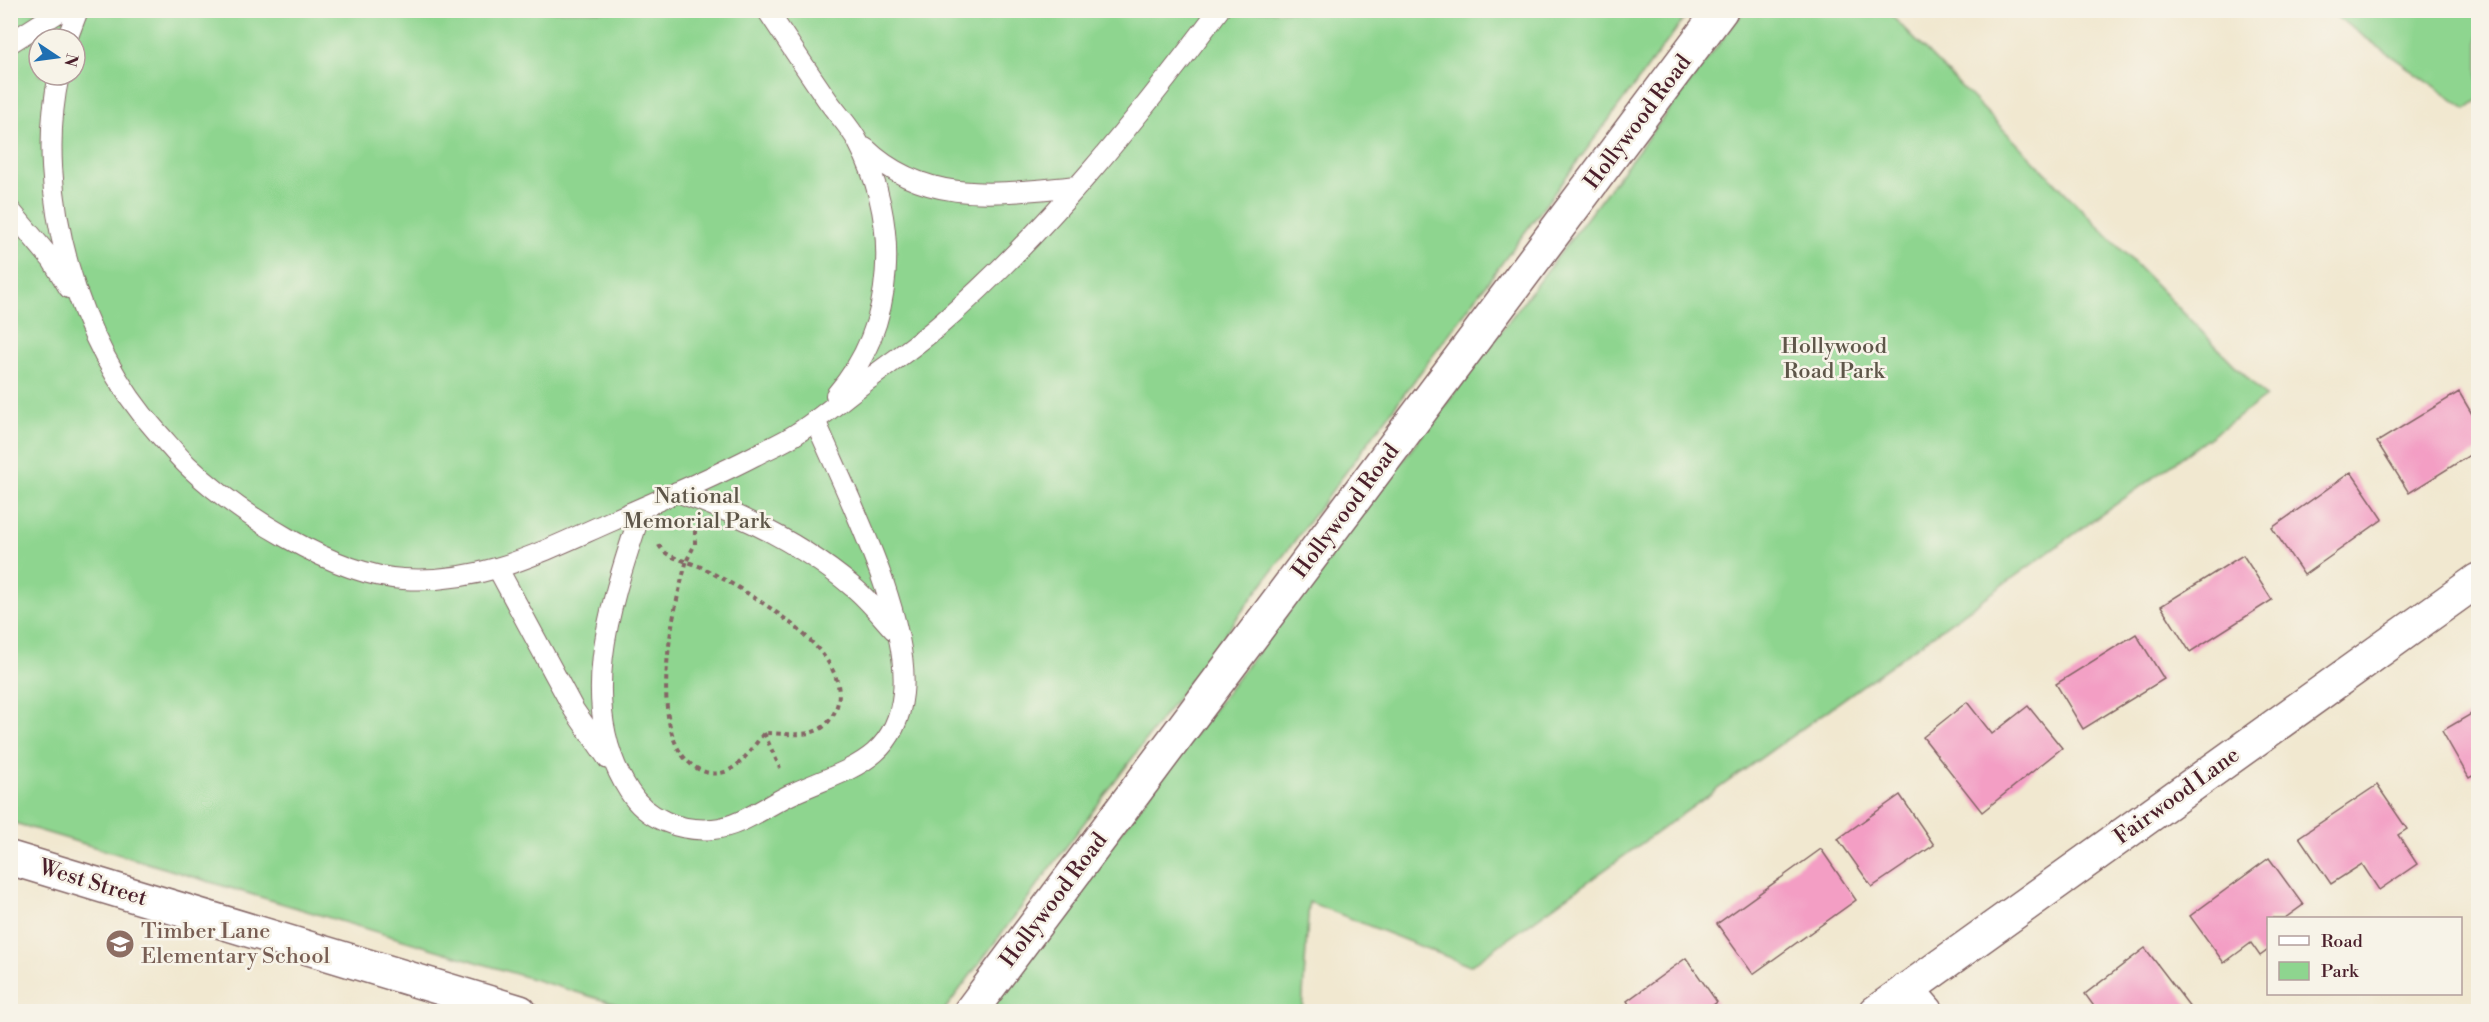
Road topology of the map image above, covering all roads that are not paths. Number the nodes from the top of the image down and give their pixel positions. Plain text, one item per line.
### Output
1 (62, 10) edge
2 (78, 10) edge
3 (768, 10) edge
4 (1219, 10) edge
5 (1722, 10) edge
6 (72, 27) edge
7 (10, 43) edge
8 (56, 87) edge
9 (857, 140) junction
10 (1078, 186) junction
11 (10, 210) edge
12 (84, 313) junction
13 (815, 420) junction
14 (677, 492) junction
15 (642, 508) junction
16 (498, 569) junction
17 (2478, 580) edge
18 (897, 634) junction
19 (622, 781) junction
20 (10, 858) edge
21 (1917, 1000) edge
22 (520, 1011) edge
23 (970, 1011) edge
24 (1876, 1011) edge

1 - 7 lane
2 - 6 lane
3 - 9 lane
4 - 10 lane
5 - 23 street, Hollywood Road
8 - 12 lane
9 - 10 lane
9 - 13 lane
10 - 13 lane
11 - 12 lane
12 - 16 lane
13 - 14 lane
13 - 18 lane
14 - 15 lane
14 - 18 lane
15 - 16 lane
15 - 19 lane
16 - 19 lane
17 - 21 street, Fairwood Lane
18 - 19 lane
20 - 22 street, West Street
21 - 24 street, Fairwood Lane

